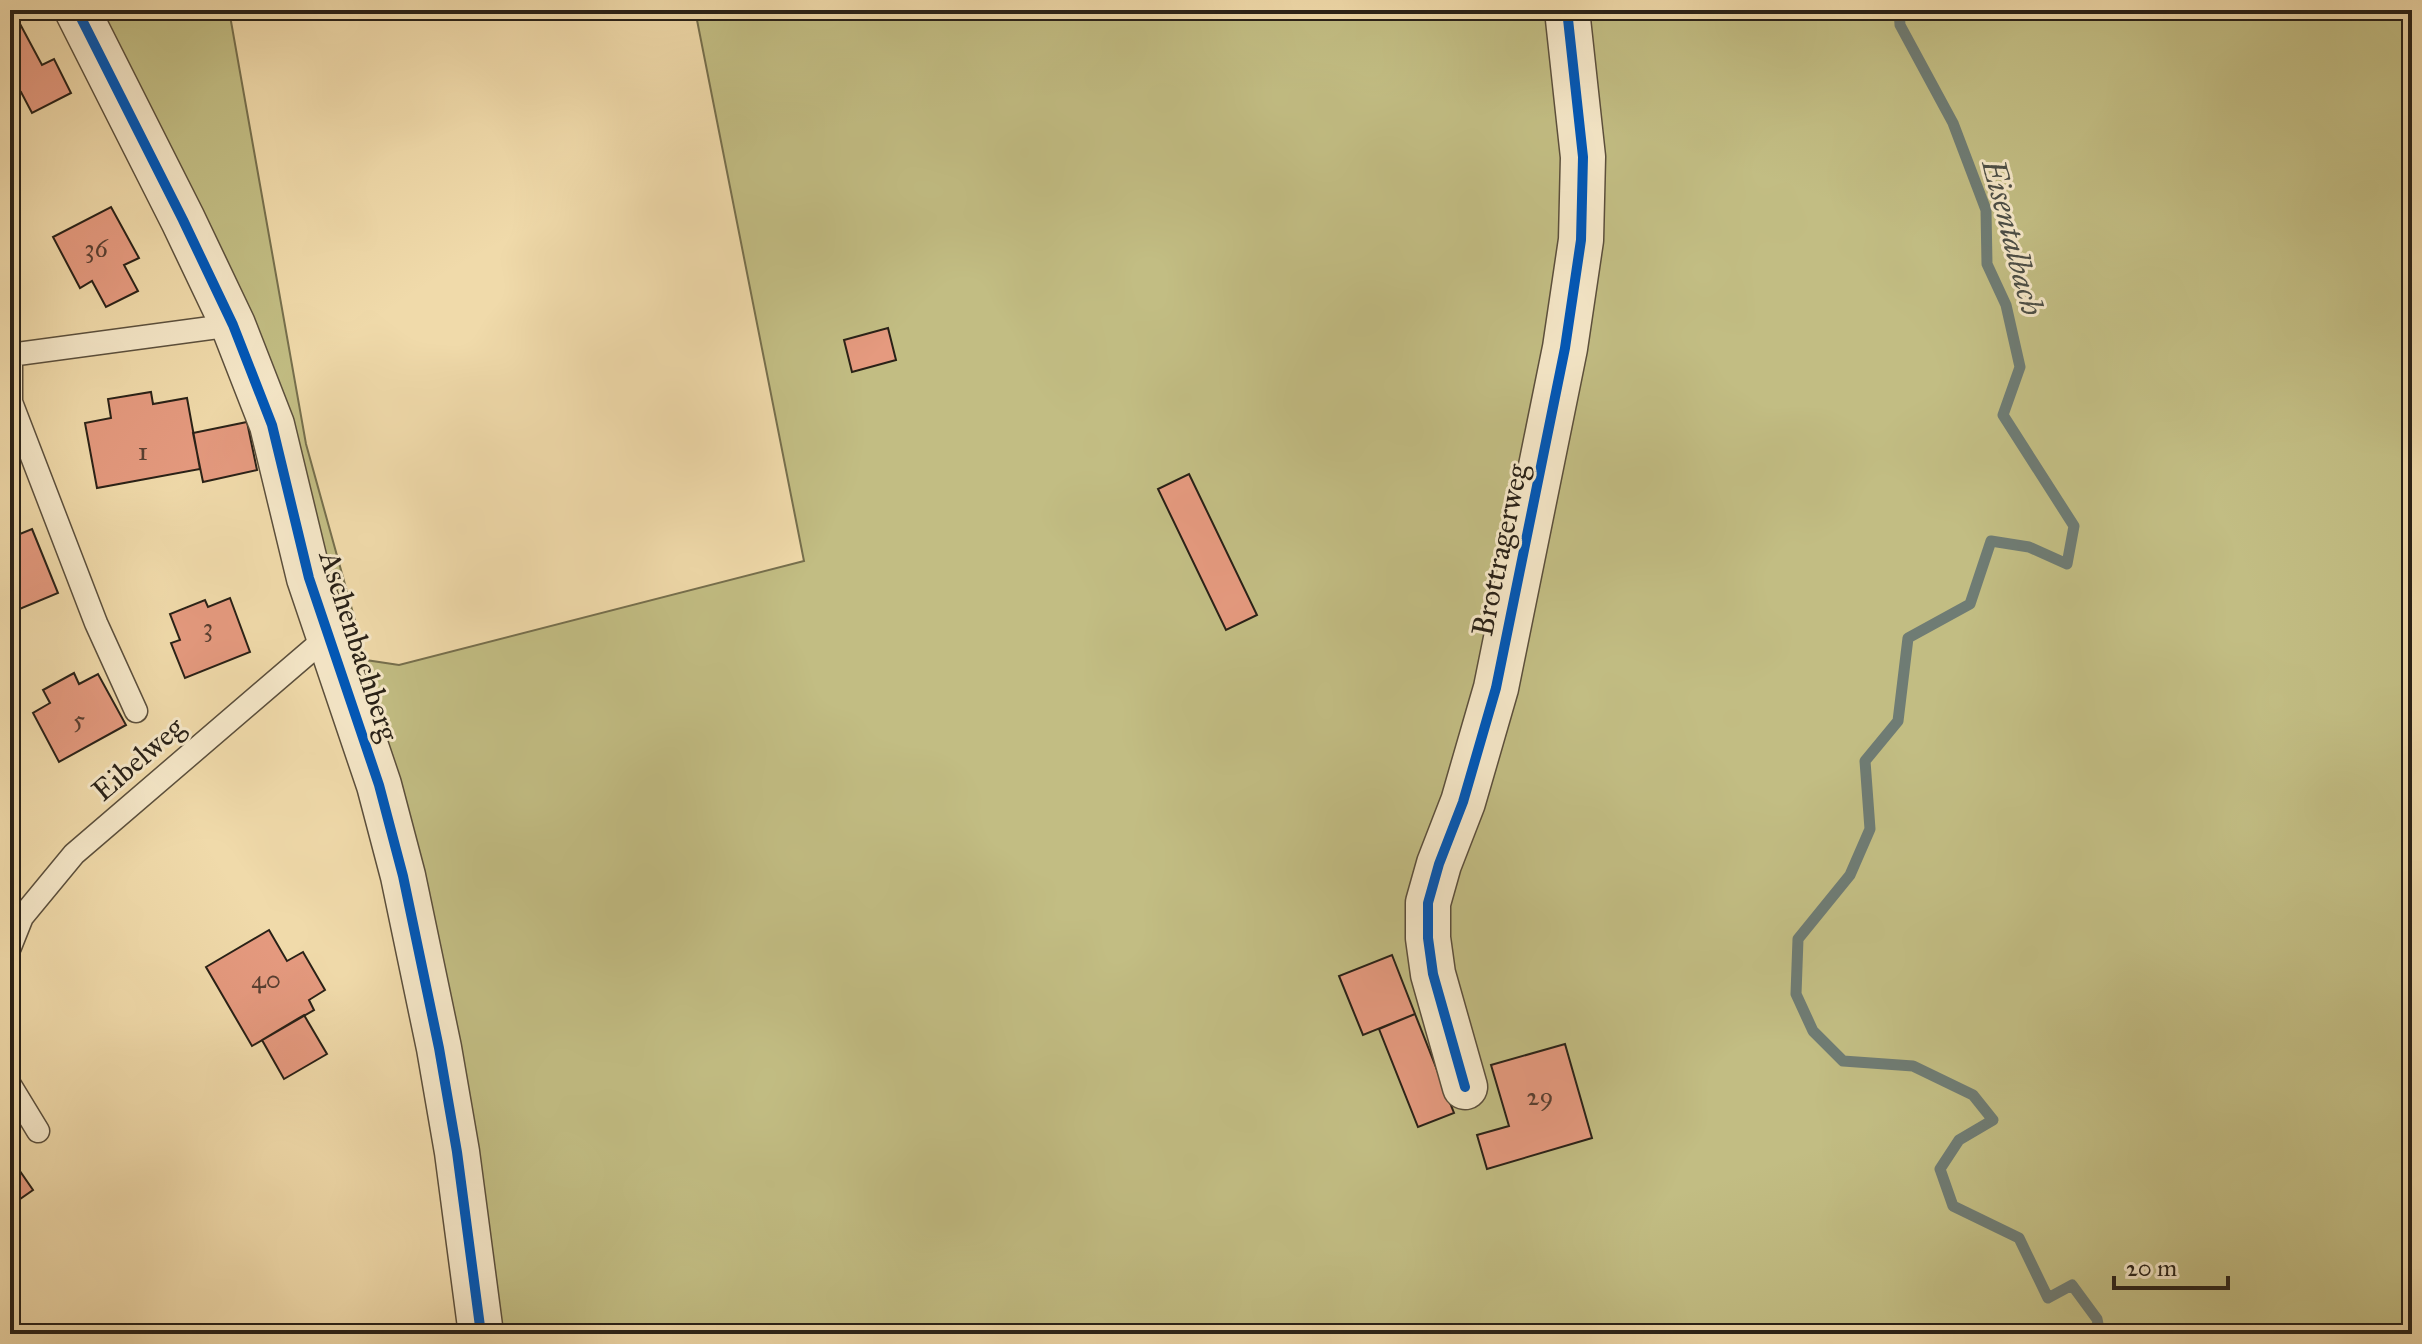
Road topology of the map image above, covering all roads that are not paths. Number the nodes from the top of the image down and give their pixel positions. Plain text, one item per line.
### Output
1 (77, 10) edge
2 (1567, 10) edge
3 (233, 325) junction
4 (10, 355) edge
5 (328, 636) junction
6 (136, 711) dead end
7 (10, 947) edge
8 (10, 1085) edge
9 (1465, 1087) dead end
10 (38, 1131) dead end
11 (478, 1333) edge

1 - 3 street, Aschenbachberg
2 - 9 street, Brottragerweg
3 - 4 lane
3 - 5 street, Aschenbachberg
4 - 6 lane
5 - 7 lane, Eibelweg
5 - 11 street, Aschenbachberg
8 - 10 lane

